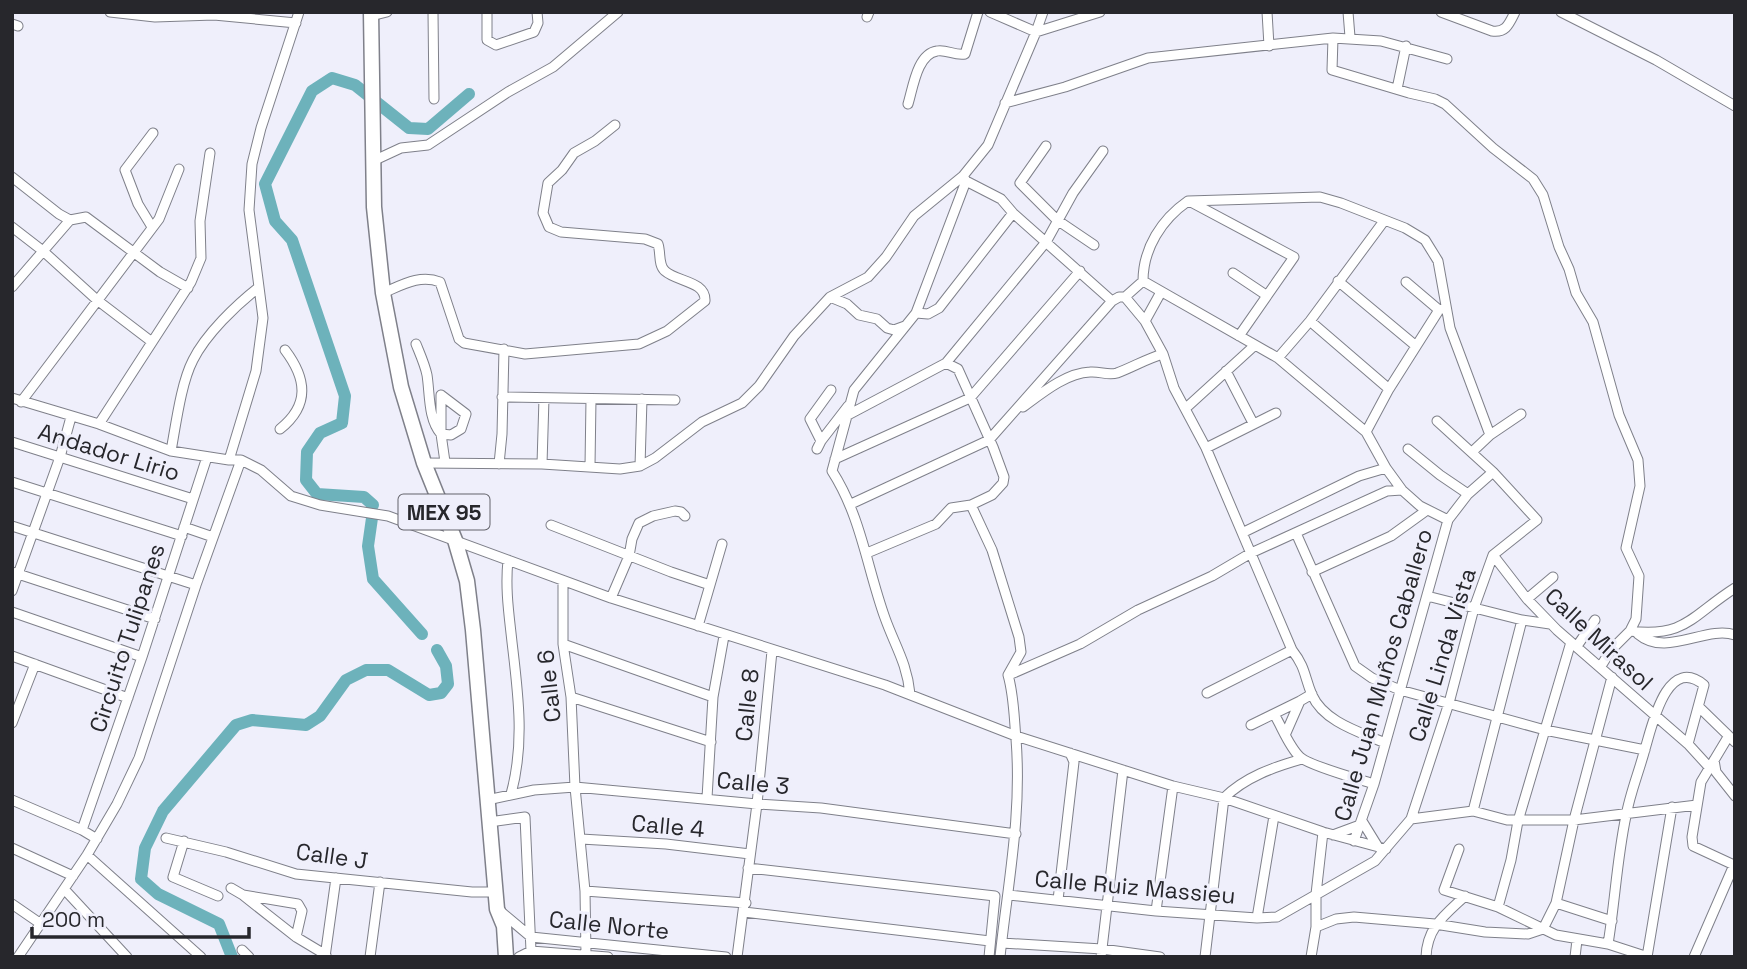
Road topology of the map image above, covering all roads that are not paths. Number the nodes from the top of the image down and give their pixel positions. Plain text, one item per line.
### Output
1 (110, 12) edge
2 (299, 12) edge
3 (387, 12) edge
4 (433, 12) edge
5 (487, 12) edge
6 (537, 12) edge
7 (618, 12) edge
8 (978, 12) edge
9 (990, 12) edge
10 (1043, 12) edge
11 (1100, 12) edge
12 (1267, 12) edge
13 (1348, 12) edge
14 (1441, 12) edge
15 (1515, 12) edge
16 (1561, 12) edge
17 (371, 14) edge
18 (296, 23) junction
19 (1036, 32) junction
20 (1350, 37) junction
21 (1333, 38) junction
22 (1269, 46) junction
23 (1406, 46) junction
24 (1447, 60) dead end
25 (1397, 89) junction
26 (434, 99) dead end
27 (1005, 103) junction
28 (908, 104) dead end
29 (1735, 106) edge
30 (615, 125) dead end
31 (153, 133) dead end
32 (1046, 146) dead end
33 (1103, 151) dead end
34 (210, 152) dead end
35 (373, 161) junction
36 (179, 169) dead end
37 (12, 177) edge
38 (964, 178) junction
39 (1188, 201) junction
40 (1013, 213) junction
41 (70, 220) junction
42 (1057, 220) junction
43 (1384, 221) junction
44 (152, 226) junction
45 (12, 227) edge
46 (1046, 242) junction
47 (1094, 245) dead end
48 (43, 251) junction
49 (134, 252) junction
50 (1080, 271) junction
51 (1233, 273) dead end
52 (1143, 281) junction
53 (1338, 281) junction
54 (1406, 282) dead end
55 (13, 284) edge
56 (259, 287) junction
57 (188, 288) junction
58 (1161, 292) junction
59 (383, 293) junction
60 (1266, 295) junction
61 (830, 297) junction
62 (1125, 297) junction
63 (97, 300) junction
64 (1112, 300) junction
65 (1442, 309) junction
66 (916, 313) junction
67 (1145, 321) junction
68 (1310, 321) junction
69 (908, 324) junction
70 (1239, 336) junction
71 (152, 342) junction
72 (416, 344) dead end
73 (1254, 346) junction
74 (1416, 346) junction
75 (504, 349) junction
76 (285, 350) dead end
77 (1163, 354) junction
78 (1278, 358) junction
79 (946, 363) junction
80 (1226, 371) junction
81 (1389, 389) junction
82 (831, 390) dead end
83 (502, 397) junction
84 (544, 398) junction
85 (970, 398) junction
86 (591, 399) junction
87 (642, 399) junction
88 (17, 400) edge
89 (675, 400) dead end
90 (851, 402) junction
91 (1186, 408) junction
92 (1276, 413) dead end
93 (1521, 414) dead end
94 (848, 415) junction
95 (71, 417) junction
96 (1437, 421) dead end
97 (1252, 423) junction
98 (99, 424) junction
99 (280, 429) dead end
100 (1366, 432) junction
101 (1490, 435) junction
102 (12, 442) edge
103 (991, 443) junction
104 (1206, 448) junction
105 (1408, 449) dead end
106 (171, 451) junction
107 (1472, 452) junction
108 (60, 457) junction
109 (207, 457) junction
110 (835, 458) junction
111 (229, 460) junction
112 (241, 460) junction
113 (445, 462) junction
114 (424, 463) junction
115 (499, 464) junction
116 (542, 464) junction
117 (590, 466) junction
118 (640, 466) junction
119 (1386, 468) junction
120 (1493, 472) junction
121 (12, 482) edge
122 (1402, 490) junction
123 (47, 493) junction
124 (1468, 494) junction
125 (193, 499) junction
126 (851, 504) junction
127 (971, 505) junction
128 (1427, 510) junction
129 (685, 516) dead end
130 (1448, 520) junction
131 (12, 526) edge
132 (551, 526) dead end
133 (32, 532) junction
134 (183, 532) junction
135 (1244, 532) junction
136 (1296, 533) junction
137 (213, 537) junction
138 (455, 540) junction
139 (722, 544) dead end
140 (867, 553) junction
141 (1251, 553) junction
142 (1493, 555) junction
143 (629, 556) junction
144 (508, 560) junction
145 (1312, 572) junction
146 (15, 573) edge
147 (169, 576) junction
148 (1553, 577) dead end
149 (563, 581) junction
150 (196, 585) junction
151 (710, 585) junction
152 (1735, 588) edge
153 (12, 591) edge
154 (1427, 596) junction
155 (611, 598) junction
156 (1527, 599) junction
157 (1474, 608) junction
158 (12, 612) edge
159 (155, 619) junction
160 (1521, 620) junction
161 (1595, 620) dead end
162 (1550, 624) junction
163 (698, 626) junction
164 (1633, 632) junction
165 (1735, 635) edge
166 (724, 636) junction
167 (1574, 644) junction
168 (563, 645) junction
169 (1292, 650) junction
170 (772, 651) junction
171 (12, 656) edge
172 (142, 657) junction
173 (34, 664) junction
174 (1601, 666) junction
175 (1008, 675) junction
176 (1612, 677) junction
177 (1400, 690) junction
178 (1208, 693) dead end
179 (910, 694) junction
180 (1312, 694) junction
181 (571, 697) junction
182 (713, 697) junction
183 (128, 698) junction
184 (1300, 701) junction
185 (1449, 703) junction
186 (1699, 707) junction
187 (1274, 713) junction
188 (1654, 715) junction
189 (1498, 717) junction
190 (12, 723) edge
191 (1251, 725) dead end
192 (1545, 730) junction
193 (1286, 733) junction
194 (1016, 736) junction
195 (1595, 740) junction
196 (1731, 740) edge
197 (711, 743) junction
198 (1385, 743) junction
199 (1688, 744) junction
200 (1292, 747) junction
201 (1645, 750) junction
202 (1070, 753) junction
203 (1302, 759) junction
204 (1711, 764) junction
205 (1283, 765) junction
206 (1124, 770) junction
207 (1374, 784) junction
208 (1173, 786) junction
209 (575, 787) junction
210 (511, 794) junction
211 (1735, 796) edge
212 (707, 798) junction
213 (1224, 798) junction
214 (12, 800) edge
215 (487, 800) junction
216 (757, 804) junction
217 (1697, 805) junction
218 (1672, 807) junction
219 (1473, 811) junction
220 (1626, 814) junction
221 (1274, 816) junction
222 (1520, 817) junction
223 (1410, 819) junction
224 (1574, 820) junction
225 (489, 822) junction
226 (1361, 823) junction
227 (82, 830) junction
228 (1323, 832) junction
229 (1016, 834) junction
230 (1333, 835) junction
231 (166, 838) dead end
232 (97, 839) junction
233 (581, 839) junction
234 (184, 841) junction
235 (1354, 841) junction
236 (12, 848) edge
237 (1382, 848) junction
238 (1459, 849) dead end
239 (750, 854) junction
240 (87, 855) junction
241 (748, 868) junction
242 (73, 877) junction
243 (336, 878) junction
244 (380, 882) junction
245 (230, 888) dead end
246 (65, 890) junction
247 (585, 891) junction
248 (496, 892) junction
249 (1316, 894) junction
250 (243, 895) junction
251 (1009, 895) junction
252 (218, 896) dead end
253 (1465, 896) junction
254 (1058, 900) junction
255 (1556, 903) junction
256 (12, 904) edge
257 (1108, 904) junction
258 (745, 907) junction
259 (1498, 907) junction
260 (1156, 911) junction
261 (498, 912) junction
262 (1210, 914) junction
263 (1257, 918) junction
264 (1612, 921) junction
265 (1435, 923) junction
266 (41, 924) junction
267 (1316, 928) junction
268 (1543, 929) junction
269 (296, 937) junction
270 (531, 937) junction
271 (1577, 940) junction
272 (586, 941) junction
273 (990, 941) junction
274 (1002, 943) junction
275 (1608, 944) junction
276 (531, 950) junction
277 (1101, 953) edge
278 (586, 954) junction
279 (23, 955) edge
280 (326, 956) edge
281 (127, 957) edge
282 (201, 957) edge
283 (370, 957) edge
284 (497, 957) edge
285 (506, 957) edge
286 (519, 957) edge
287 (608, 957) edge
288 (726, 957) edge
289 (737, 957) edge
290 (989, 957) edge
291 (1000, 957) edge
292 (1160, 957) edge
293 (1205, 957) edge
294 (1311, 957) edge
295 (1426, 957) edge
296 (1575, 957) edge
297 (1647, 957) edge
298 (1694, 957) edge

1 - 18 street
2 - 18 street
3 - 17 street
4 - 26 street
5 - 6 street
7 - 35 street
8 - 28 street
9 - 19 street
10 - 19 street
11 - 19 street
12 - 22 street
13 - 20 street
14 - 15 street
16 - 29 street
17 - 35 main road, MEX 95
18 - 56 street
19 - 27 street
20 - 21 street
20 - 23 street
21 - 22 street
21 - 25 street
22 - 27 street
23 - 24 street
23 - 25 street
25 - 164 street
27 - 38 street
30 - 75 street
31 - 44 street
32 - 42 street
33 - 42 street
34 - 57 street
35 - 59 main road, MEX 95
36 - 44 street
37 - 41 street
38 - 40 street
38 - 61 street
38 - 66 street
39 - 43 street
39 - 52 street
39 - 60 street
40 - 46 street
40 - 66 street
41 - 48 street
41 - 49 street
42 - 46 street
42 - 47 street
43 - 53 street
43 - 65 street
44 - 49 street
45 - 48 street
46 - 50 street
46 - 79 street
48 - 55 street
48 - 63 street
49 - 57 street
49 - 63 street
50 - 64 street
50 - 85 street
51 - 60 street
52 - 58 street
52 - 62 street
53 - 68 street
53 - 74 street
54 - 65 street
56 - 106 street
56 - 111 street
57 - 71 street
58 - 67 street
58 - 70 street
59 - 75 street
59 - 114 main road, MEX 95
60 - 70 street
61 - 69 street
61 - 118 street
62 - 64 street
62 - 67 street
63 - 71 street
63 - 88 street
64 - 103 street
65 - 74 street
65 - 101 street
66 - 69 street
67 - 77 street
68 - 78 street
68 - 81 street
69 - 90 street
70 - 73 street
71 - 98 street
72 - 113 street
73 - 78 street
73 - 80 street
74 - 81 street
75 - 83 street
76 - 99 street
77 - 91 street
77 - 103 street
78 - 100 street
79 - 85 street
79 - 94 street
80 - 91 street
80 - 97 street
81 - 100 street
82 - 90 street
83 - 84 street
83 - 115 street
84 - 86 street
84 - 116 street
85 - 103 street
85 - 110 street
86 - 87 street
86 - 117 street
87 - 89 street
87 - 118 street
88 - 95 street
90 - 94 street
91 - 104 street
92 - 97 street
93 - 101 street
94 - 110 street
95 - 98 street
95 - 108 street
96 - 107 street
97 - 104 street
98 - 106 street
100 - 119 street
101 - 107 street
102 - 108 street, Andador Lirio
103 - 126 street
103 - 127 street
104 - 135 street
105 - 124 street
106 - 109 street
107 - 120 street
108 - 123 street
108 - 125 street, Andador Lirio
109 - 111 street
109 - 125 street, Circuito Tulipanes
110 - 126 street
111 - 112 street
112 - 137 street
112 - 138 street
113 - 114 street
113 - 115 street
114 - 138 main road, MEX 95
115 - 116 street
116 - 117 street
117 - 118 street
119 - 122 street
119 - 135 street
120 - 124 street
120 - 142 street, Calle Linda Vista
121 - 123 street
122 - 128 street
122 - 136 street
123 - 133 street
123 - 134 street
124 - 130 street
125 - 134 street, Circuito Tulipanes
126 - 140 street
127 - 140 street
127 - 175 street
128 - 130 street
128 - 145 street
129 - 143 street
130 - 154 street, Calle Juan Muños Caballero
131 - 133 street
132 - 143 street
133 - 146 street
133 - 147 street
134 - 137 street
134 - 147 street, Circuito Tulipanes
135 - 141 street
136 - 141 street
136 - 145 street
137 - 150 street
138 - 144 street
138 - 215 main road, MEX 95
139 - 151 street
140 - 179 street
141 - 169 street
141 - 175 street
142 - 156 street, Calle Mirasol
142 - 157 street, Calle Linda Vista
143 - 151 street
143 - 155 street
144 - 149 street
144 - 210 street
145 - 177 street
146 - 153 street
146 - 159 street
147 - 150 street
147 - 159 street, Circuito Tulipanes
148 - 156 street
149 - 155 street
149 - 168 street, Calle 6
150 - 232 street
151 - 163 street
152 - 164 street
154 - 157 street
154 - 177 street, Calle Juan Muños Caballero
155 - 163 street
156 - 162 street, Calle Mirasol
157 - 160 street
157 - 185 street, Calle Linda Vista
158 - 172 street
159 - 172 street, Circuito Tulipanes
160 - 162 street
160 - 189 street
161 - 167 street
162 - 167 street, Calle Mirasol
163 - 166 street
164 - 165 street
164 - 174 street
166 - 170 street
166 - 182 street
167 - 174 street, Calle Mirasol
167 - 192 street
168 - 181 street, Calle 6
168 - 182 street
169 - 178 street
169 - 180 street
170 - 179 street
170 - 216 street, Calle 8
171 - 173 street
172 - 183 street, Circuito Tulipanes
173 - 183 street
173 - 190 street
174 - 176 street, Calle Mirasol
175 - 194 street
176 - 188 street, Calle Mirasol
176 - 195 street
177 - 185 street
177 - 198 street, Calle Juan Muños Caballero
179 - 194 street
180 - 184 street
180 - 198 street
181 - 197 street
181 - 209 street, Calle 6
182 - 197 street
183 - 227 street, Circuito Tulipanes
184 - 187 street
184 - 193 street
185 - 189 street
185 - 223 street, Calle Linda Vista
186 - 188 street
186 - 196 street
186 - 199 street
187 - 191 street
187 - 193 street
188 - 199 street, Calle Mirasol
188 - 201 street
189 - 192 street
189 - 219 street
192 - 195 street
192 - 222 street
193 - 200 street
194 - 202 street
194 - 229 street
195 - 201 street
195 - 224 street
196 - 204 street
197 - 212 street
198 - 207 street, Calle Juan Muños Caballero
199 - 204 street, Calle Mirasol
200 - 203 street
200 - 205 street
201 - 220 street
202 - 206 street
202 - 254 street
203 - 205 street
203 - 207 street
204 - 211 street, Calle Mirasol
204 - 217 street
205 - 213 street
206 - 208 street
206 - 257 street
207 - 226 street, Calle Juan Muños Caballero
208 - 213 street
208 - 260 street
209 - 210 street, Calle 3
209 - 212 street, Calle 3
209 - 233 street, Calle 6
210 - 215 street, Calle 3
212 - 216 street, Calle 3
213 - 221 street
213 - 262 street
214 - 227 street
215 - 225 main road, MEX 95
216 - 229 street, Calle 3
216 - 239 street, Calle 8
217 - 218 street
217 - 298 street
218 - 220 street
218 - 297 street
219 - 222 street
219 - 223 street
220 - 224 street
220 - 264 street
221 - 228 street
221 - 263 street
222 - 224 street
222 - 259 street
223 - 237 street, Calle Ruiz Massieu
224 - 255 street
225 - 248 main road, MEX 95
225 - 270 street
226 - 230 street
226 - 235 street, Calle Juan Muños Caballero
226 - 237 street
227 - 232 street
228 - 230 street
228 - 249 street
229 - 251 street
230 - 235 street
231 - 234 street, Calle J
232 - 240 street
233 - 239 street, Calle 4
233 - 247 street, Calle 6
234 - 243 street, Calle J
234 - 252 street
235 - 237 street
236 - 242 street
237 - 249 street, Calle Ruiz Massieu
238 - 253 street
239 - 241 street, Calle 8
240 - 242 street
240 - 282 street
241 - 258 street, Calle 8
241 - 273 street
242 - 246 street
243 - 244 street, Calle J
243 - 280 street
244 - 248 street, Calle J
244 - 283 street
245 - 250 street
246 - 266 street
246 - 281 street
247 - 258 street
247 - 272 street, Calle 6
248 - 261 main road, MEX 95
249 - 263 street, Calle Ruiz Massieu
249 - 267 street
250 - 269 street
250 - 269 street
251 - 254 street, Calle Ruiz Massieu
251 - 274 street
253 - 259 street
253 - 265 street
254 - 257 street, Calle Ruiz Massieu
255 - 264 street
255 - 268 street
256 - 266 street
257 - 260 street, Calle Ruiz Massieu
257 - 277 street
258 - 273 street
258 - 289 street, Calle 8
259 - 268 street
260 - 262 street, Calle Ruiz Massieu
261 - 270 street, Calle Norte
261 - 284 main road, MEX 95
261 - 285 main road, MEX 95
262 - 263 street, Calle Ruiz Massieu
262 - 293 street
264 - 275 street
265 - 267 street
265 - 268 street
265 - 295 street
266 - 279 street
267 - 294 street
268 - 271 street
269 - 280 street
270 - 272 street, Calle Norte
270 - 276 street
271 - 275 street
271 - 296 street
272 - 278 street, Calle 6
272 - 288 street, Calle Norte
273 - 290 street
274 - 277 street
274 - 291 street
275 - 297 street
276 - 278 street, Calle Norte
276 - 286 street, Calle Norte
277 - 292 street
278 - 287 street, Calle Norte

